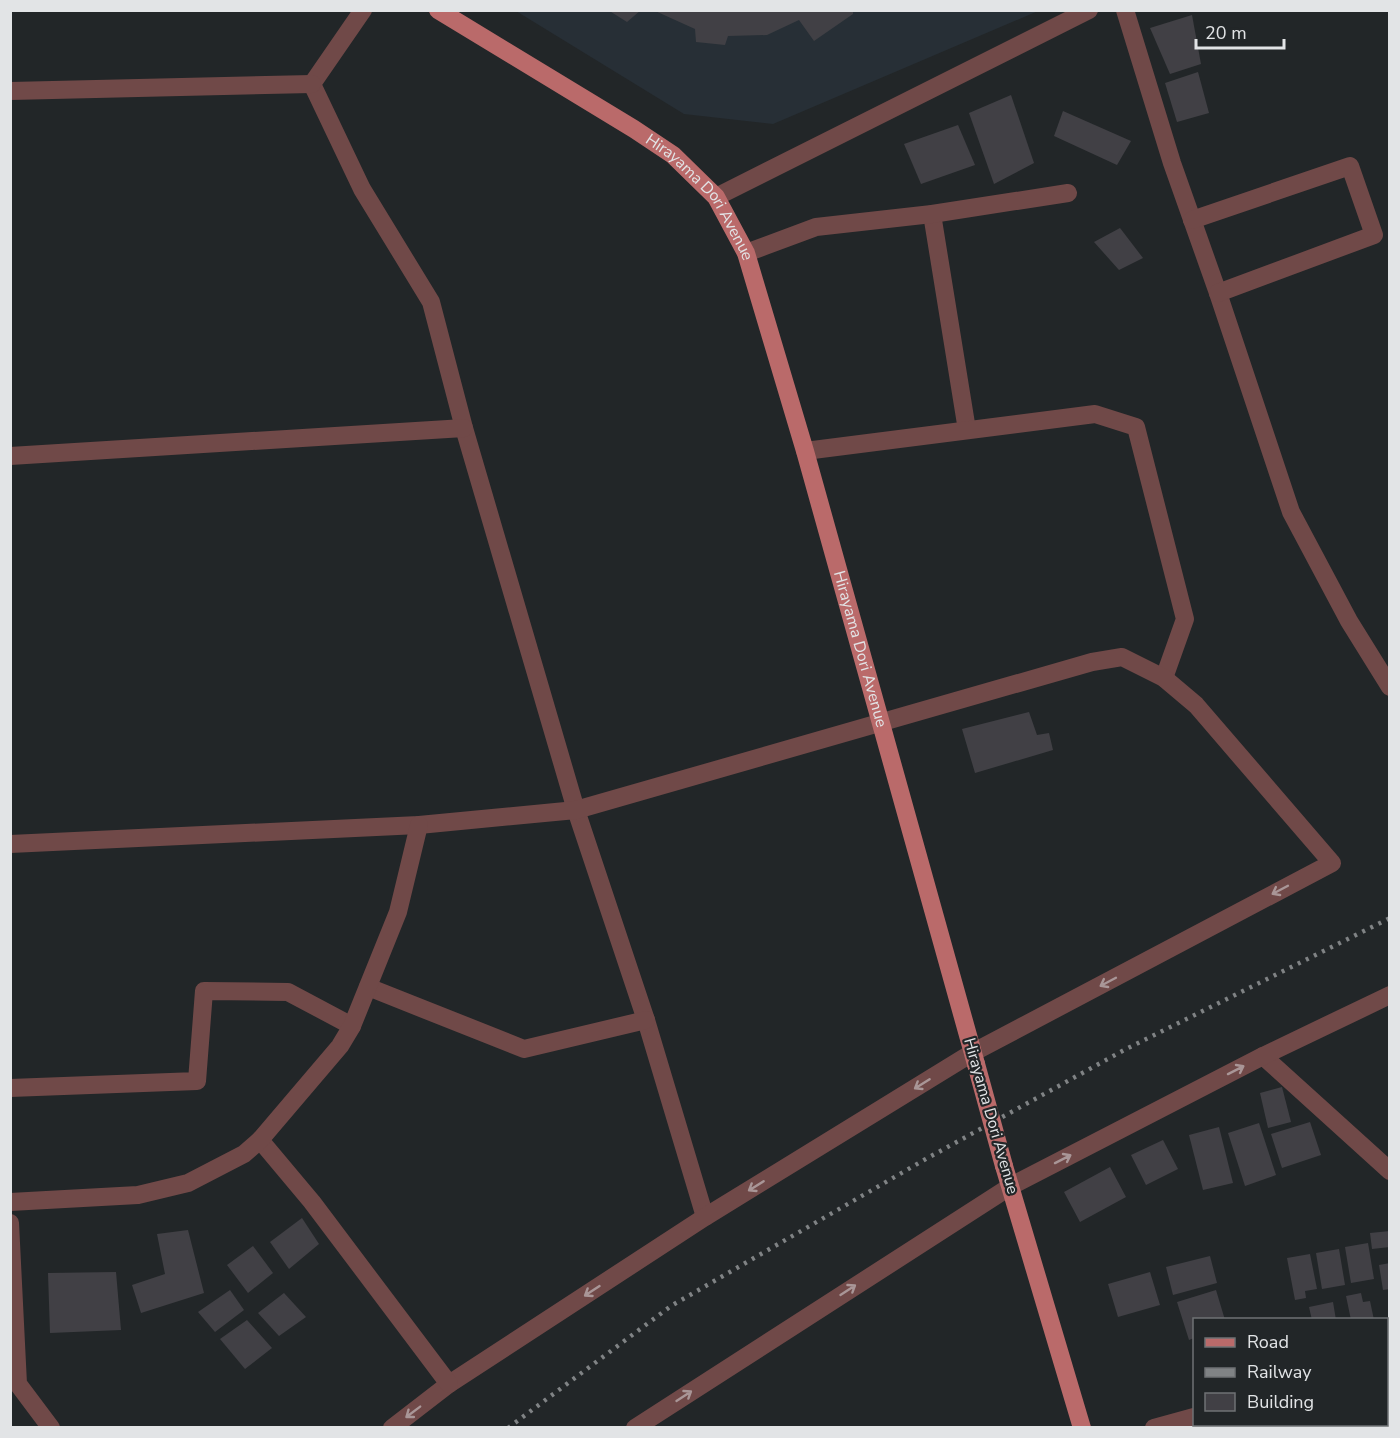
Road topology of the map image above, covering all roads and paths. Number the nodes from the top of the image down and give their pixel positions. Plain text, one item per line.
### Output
1 (363, 10) edge
2 (438, 10) edge
3 (1089, 10) edge
4 (1125, 10) edge
5 (312, 84) junction
6 (10, 91) edge
7 (1068, 193) dead end
8 (716, 197) junction
9 (932, 214) junction
10 (1192, 220) junction
11 (746, 253) junction
12 (1218, 293) junction
13 (464, 428) junction
14 (967, 430) junction
15 (805, 451) junction
16 (10, 456) edge
17 (1164, 678) junction
18 (1389, 687) edge
19 (882, 724) junction
20 (576, 810) junction
21 (419, 825) junction
22 (10, 844) edge
23 (368, 987) junction
24 (1389, 995) edge
25 (646, 1020) junction
26 (352, 1026) junction
27 (1263, 1056) junction
28 (974, 1059) junction
29 (10, 1088) edge
30 (260, 1140) junction
31 (1389, 1171) edge
32 (1011, 1186) junction
33 (10, 1202) edge
34 (705, 1217) junction
35 (10, 1223) edge
36 (449, 1384) junction
37 (14, 1387) edge
38 (1193, 1417) edge
39 (51, 1428) edge
40 (392, 1428) edge
41 (635, 1428) edge
42 (1082, 1428) edge
43 (1154, 1428) edge

1 - 5 street
2 - 8 main road, Hirayama Dori Avenue
3 - 8 street
4 - 10 street
5 - 6 street
5 - 13 street
7 - 9 street
8 - 11 main road, Hirayama Dori Avenue
9 - 11 street
9 - 14 street
10 - 12 street
10 - 12 street
11 - 15 main road, Hirayama Dori Avenue
12 - 18 street
13 - 16 street
13 - 20 street
14 - 15 street
14 - 17 street
15 - 19 main road, Hirayama Dori Avenue
17 - 19 street
17 -> 28 street
19 - 20 street
19 - 28 main road, Hirayama Dori Avenue
20 - 21 street
20 - 25 street
21 - 22 street
21 - 23 street
23 - 25 street
23 - 26 street
24 - 27 street
25 - 34 street
26 - 29 street
26 - 30 street
27 - 31 street
32 -> 27 street
28 - 32 main road, Hirayama Dori Avenue, bridge
28 -> 34 street
30 - 33 street
30 - 36 street
41 -> 32 street
32 - 42 main road, Hirayama Dori Avenue
34 -> 36 street
35 - 37 street
36 -> 40 street
37 - 39 street
38 - 43 street

